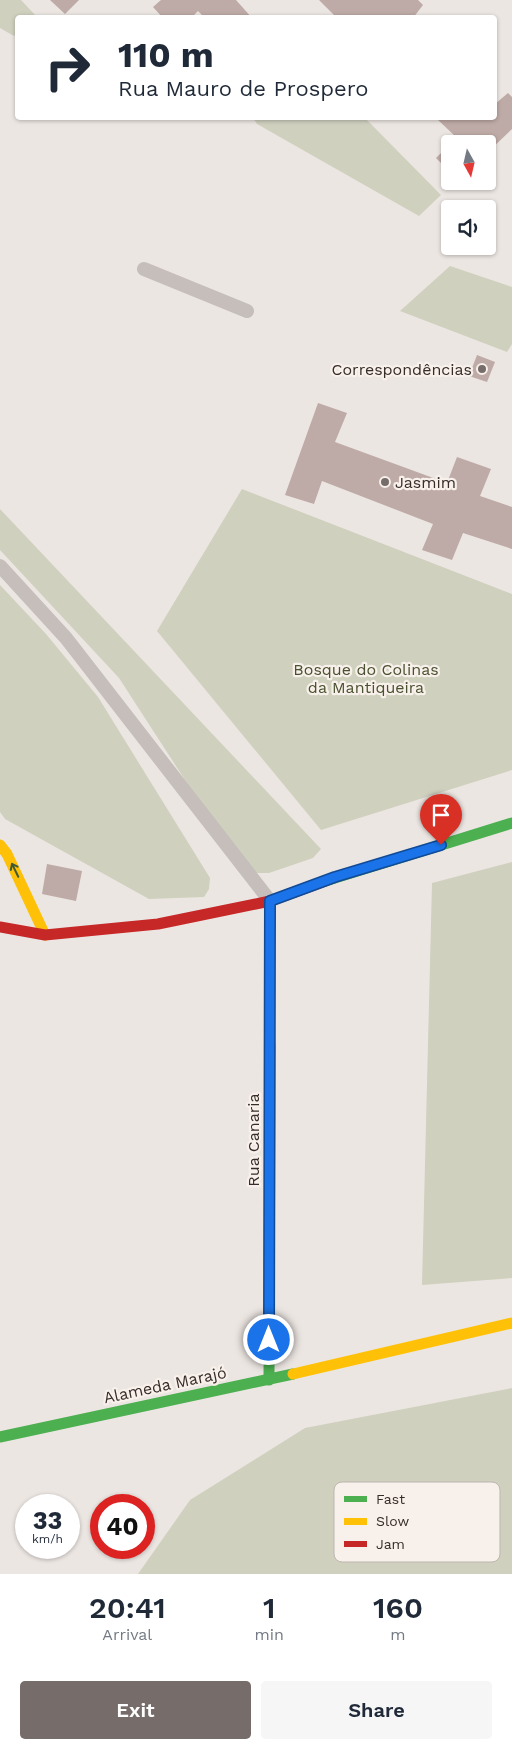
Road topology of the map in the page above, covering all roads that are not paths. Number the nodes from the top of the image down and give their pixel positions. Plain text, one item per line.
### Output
1 (144, 269) dead end
2 (247, 310) dead end
3 (0, 566) edge
4 (512, 823) edge
5 (0, 845) edge
6 (270, 901) junction
7 (0, 927) edge
8 (45, 935) junction
9 (512, 1323) edge
10 (268, 1380) junction
11 (0, 1437) edge

1 - 2 lane
3 - 6 lane
4 - 6 street
8 -> 5 street
6 - 8 street
6 - 10 street, Rua Canaria
7 - 8 street
9 - 10 street, Alameda Marajó
10 - 11 street, Alameda Marajó

